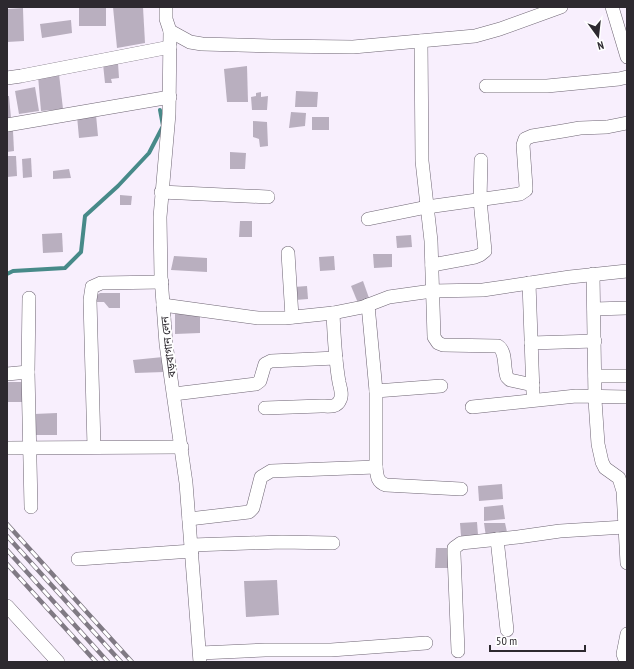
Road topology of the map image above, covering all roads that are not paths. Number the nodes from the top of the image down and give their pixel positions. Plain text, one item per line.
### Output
1 (166, 7) edge
2 (561, 7) edge
3 (612, 7) edge
4 (170, 31) junction
5 (421, 41) junction
6 (170, 47) junction
7 (627, 57) edge
8 (7, 78) edge
9 (626, 80) edge
10 (486, 86) dead end
11 (170, 97) junction
12 (627, 123) edge
13 (7, 125) edge
14 (481, 160) dead end
15 (161, 192) junction
16 (268, 197) dead end
17 (480, 200) junction
18 (427, 207) junction
19 (368, 219) dead end
20 (288, 253) dead end
21 (432, 264) junction
22 (627, 271) edge
23 (593, 274) junction
24 (162, 282) junction
25 (529, 283) junction
26 (432, 291) junction
27 (30, 298) dead end
28 (163, 305) junction
29 (368, 305) junction
30 (627, 308) edge
31 (594, 309) junction
32 (332, 313) junction
33 (292, 317) junction
34 (595, 341) junction
35 (531, 343) junction
36 (336, 358) junction
37 (28, 372) junction
38 (7, 374) edge
39 (595, 376) junction
40 (627, 376) edge
41 (533, 385) junction
42 (441, 386) dead end
43 (376, 391) junction
44 (174, 394) junction
45 (595, 396) junction
46 (627, 397) edge
47 (533, 402) junction
48 (472, 407) dead end
49 (265, 408) dead end
50 (94, 447) junction
51 (182, 447) junction
52 (7, 448) edge
53 (30, 448) junction
54 (376, 467) junction
55 (621, 473) edge
56 (460, 489) dead end
57 (31, 507) dead end
58 (189, 519) junction
59 (625, 528) junction
60 (497, 539) junction
61 (333, 543) dead end
62 (192, 548) junction
63 (78, 559) dead end
64 (627, 563) edge
65 (7, 606) edge
66 (506, 630) dead end
67 (627, 634) edge
68 (426, 643) dead end
69 (458, 651) dead end
70 (200, 658) edge
71 (58, 662) edge
72 (626, 662) edge

1 - 4 street, বড়বাগান লেন
2 - 5 street
3 - 7 street
4 - 5 street
4 - 6 street, বড়বাগান লেন
5 - 18 street
6 - 8 street
6 - 11 street, বড়বাগান লেন
9 - 10 street
11 - 13 street
11 - 15 street, বড়বাগান লেন
12 - 17 street
14 - 17 street
15 - 16 street
15 - 24 street, বড়বাগান লেন
17 - 18 street
17 - 21 street
18 - 19 street
18 - 21 street
20 - 33 street
21 - 26 street
22 - 23 street
23 - 25 street
23 - 31 street
24 - 28 street, বড়বাগান লেন
24 - 50 street
25 - 26 street
25 - 35 street
26 - 29 street
26 - 41 street
27 - 37 street
28 - 33 street
28 - 44 street, বড়বাগান লেন
29 - 32 street
29 - 43 street
30 - 31 street
31 - 34 street
32 - 33 street
32 - 36 street
34 - 35 street
34 - 39 street
35 - 41 street
36 - 44 street
36 - 49 street
37 - 38 street
37 - 53 street
39 - 40 street
39 - 45 street
41 - 47 street
42 - 43 street
43 - 54 street
44 - 51 street, বড়বাগান লেন
45 - 46 street
45 - 47 street
45 - 55 street
47 - 48 street
50 - 51 street
50 - 53 street
51 - 58 street, বড়বাগান লেন
52 - 53 street
53 - 57 street
54 - 56 street
54 - 58 street
55 - 59 street
58 - 62 street, বড়বাগান লেন
59 - 60 street
59 - 64 street
60 - 66 street
60 - 69 street
61 - 62 street
62 - 63 street
62 - 70 street, বড়বাগান লেন
65 - 71 street
67 - 72 street
68 - 70 street

